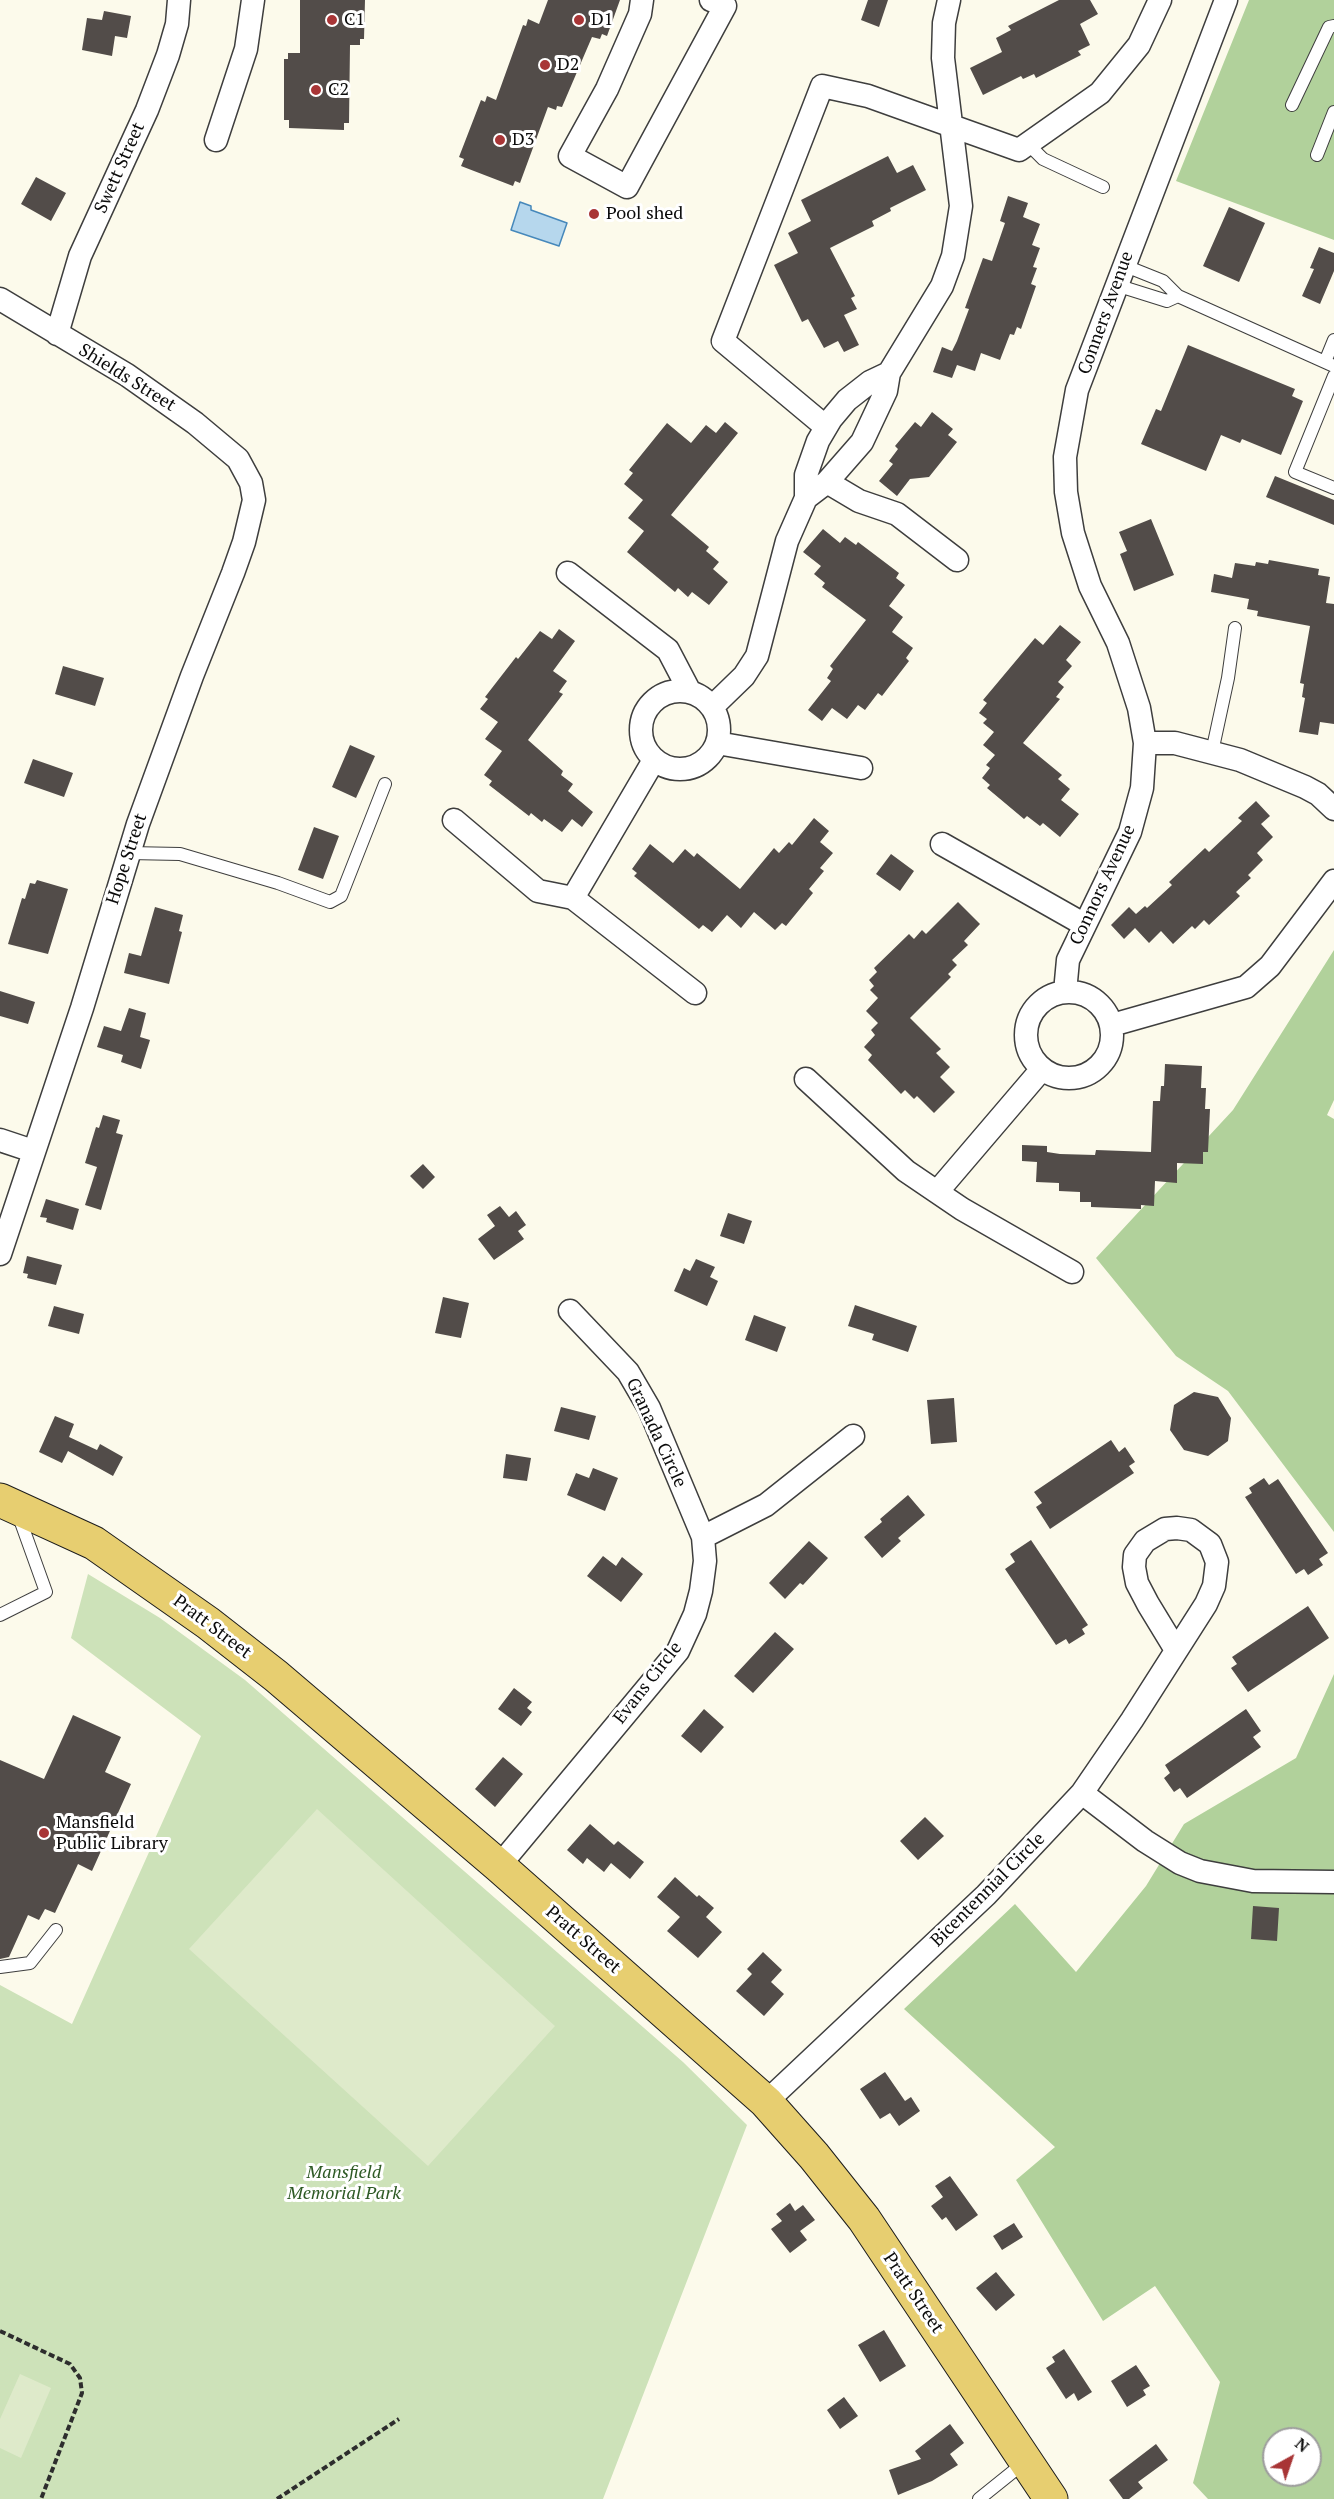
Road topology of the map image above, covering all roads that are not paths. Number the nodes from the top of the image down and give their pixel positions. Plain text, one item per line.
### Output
1 (179, 0) edge
2 (253, 0) edge
3 (642, 0) edge
4 (711, 0) edge
5 (949, 0) edge
6 (1160, 0) edge
7 (1226, 0) edge
8 (1334, 26) edge
9 (1292, 105) dead end
10 (1334, 112) edge
11 (951, 127) junction
12 (216, 140) dead end
13 (1028, 144) junction
14 (1317, 156) dead end
15 (1103, 187) dead end
16 (1119, 275) junction
17 (1178, 296) junction
18 (0, 298) edge
19 (57, 334) junction
20 (1334, 340) edge
21 (1330, 364) edge
22 (889, 373) junction
23 (1334, 376) edge
24 (826, 427) junction
25 (244, 468) joint
26 (827, 482) junction
27 (1334, 488) edge
28 (806, 498) junction
29 (957, 560) dead end
30 (568, 573) dead end
31 (1235, 628) dead end
32 (690, 692) junction
33 (712, 707) junction
34 (717, 743) junction
35 (1145, 743) junction
36 (1212, 752) junction
37 (654, 760) junction
38 (861, 768) dead end
39 (385, 784) dead end
40 (1334, 809) edge
41 (454, 820) dead end
42 (942, 844) dead end
43 (129, 853) junction
44 (1334, 881) edge
45 (573, 898) junction
46 (1085, 925) junction
47 (1065, 992) junction
48 (695, 993) dead end
49 (1112, 1025) junction
50 (1042, 1069) junction
51 (806, 1079) dead end
52 (0, 1140) edge
53 (33, 1151) junction
54 (937, 1192) junction
55 (0, 1254) edge
56 (1072, 1272) dead end
57 (570, 1311) dead end
58 (853, 1436) dead end
59 (8, 1504) edge
60 (703, 1537) junction
61 (0, 1615) edge
62 (1176, 1650) junction
63 (1082, 1793) junction
64 (499, 1866) junction
65 (1334, 1882) edge
66 (56, 1930) dead end
67 (0, 1967) edge
68 (766, 2102) junction
69 (1026, 2461) junction
70 (979, 2499) edge
71 (1051, 2499) edge

1 - 19 street, Swett Street
2 - 12 street
3 - 4 street
5 - 11 street
6 - 13 street
7 - 16 street, Conners Avenue
8 - 9 lane
10 - 14 lane
11 - 13 street
11 - 22 street
11 - 24 street
13 - 15 lane
16 - 17 lane
16 - 17 lane
16 - 35 street, Conners Avenue
17 - 21 lane
18 - 19 street, Shields Street
19 - 25 street, Shields Street
20 - 21 lane
22 - 24 street
22 - 26 street
23 - 27 lane
24 - 28 street
25 - 43 street, Hope Street
26 - 28 street
26 - 29 street
28 - 33 street
30 - 32 street
31 - 36 lane
32 - 33 street
32 - 37 street
33 - 34 street
34 - 37 street
34 - 38 street
35 - 36 street
35 - 46 street, Connors Avenue
36 - 40 street
37 - 45 street
39 - 43 lane
41 - 45 street
42 - 46 street
43 - 53 street, Hope Street
44 - 49 street
45 - 48 street
46 - 47 street, Connors Avenue
47 - 49 street
47 - 50 street
49 - 50 street
50 - 54 street
51 - 54 street
52 - 53 street
53 - 55 street, Hope Street
54 - 56 street
57 - 60 street, Granada Circle
58 - 60 street
59 - 61 lane
59 - 64 main road, Pratt Street
60 - 64 street, Evans Circle
62 - 62 street, Bicentennial Circle
62 - 63 street, Bicentennial Circle
63 - 65 street
63 - 68 street, Bicentennial Circle
64 - 68 main road, Pratt Street
66 - 67 lane
68 - 69 main road, Pratt Street
69 - 70 lane
69 - 71 main road, Pratt Street

